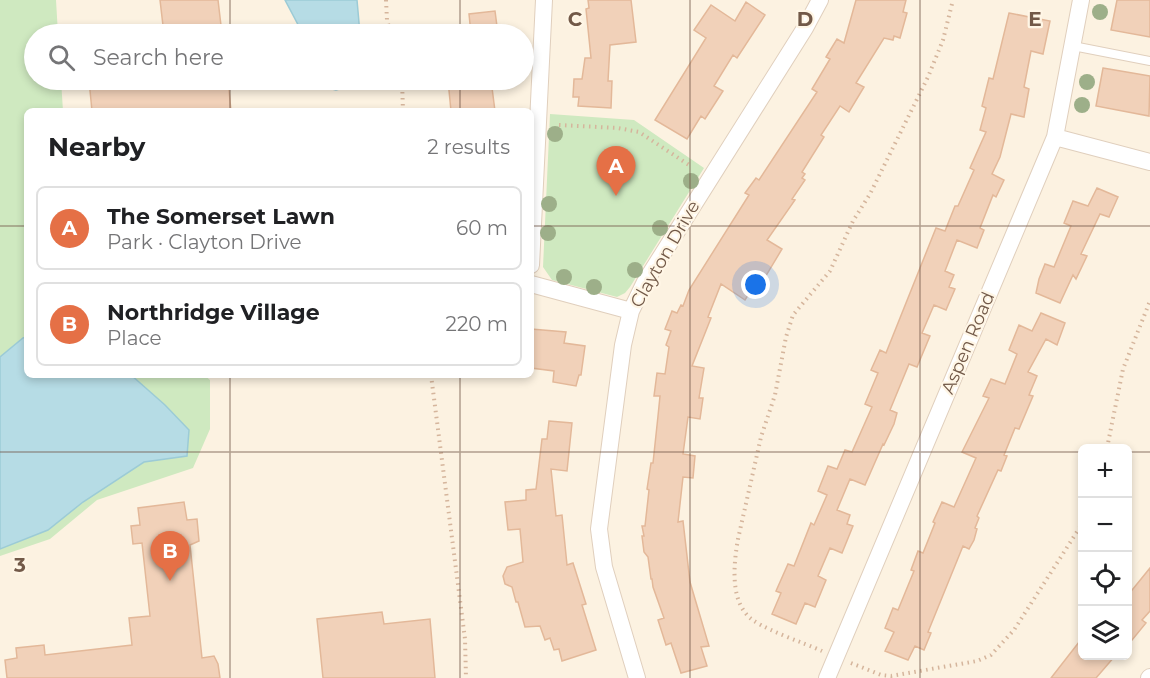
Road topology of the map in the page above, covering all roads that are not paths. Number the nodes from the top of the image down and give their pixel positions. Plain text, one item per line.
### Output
1 (544, 0) edge
2 (820, 0) edge
3 (1081, 0) edge
4 (1073, 46) junction
5 (1150, 61) edge
6 (1055, 137) junction
7 (1150, 162) edge
8 (534, 204) edge
9 (534, 285) edge
10 (631, 311) junction
11 (637, 678) edge
12 (827, 678) edge

1 - 8 street
2 - 10 street, Clayton Drive
3 - 4 street, Aspen Road
4 - 5 lane
4 - 6 street, Aspen Road
6 - 7 street
6 - 12 street, Aspen Road
9 - 10 street
10 - 11 street, Clayton Drive

